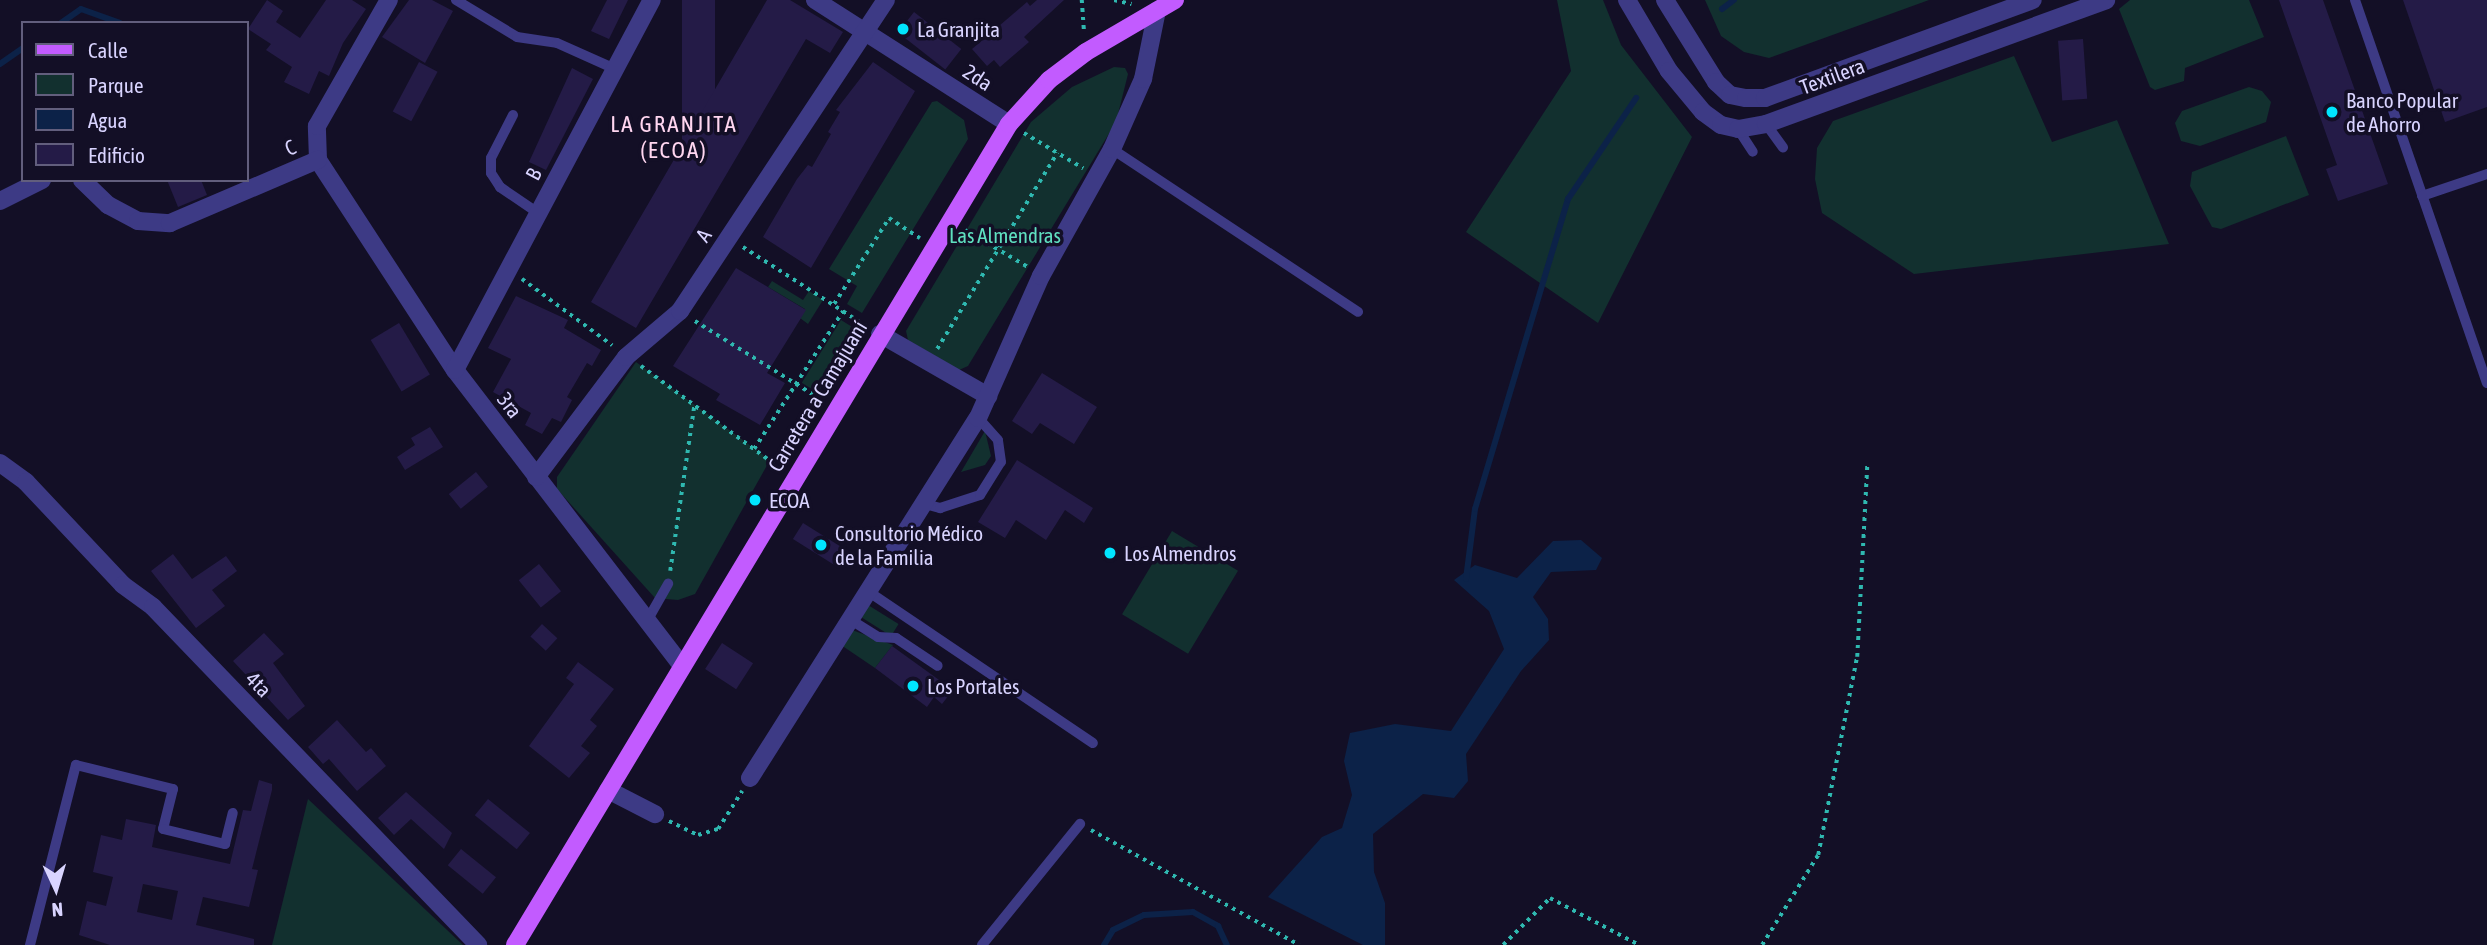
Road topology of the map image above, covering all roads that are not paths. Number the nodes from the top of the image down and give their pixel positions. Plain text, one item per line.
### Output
1 (389, 0) edge
2 (456, 0) edge
3 (652, 0) edge
4 (815, 0) edge
5 (886, 0) edge
6 (1175, 0) edge
7 (1627, 0) edge
8 (1665, 0) edge
9 (2033, 0) edge
10 (2106, 0) edge
11 (2355, 0) edge
12 (1157, 10) junction
13 (865, 31) junction
14 (615, 69) junction
15 (1716, 82) junction
16 (1765, 98) junction
17 (1703, 112) junction
18 (513, 115) dead end
19 (1009, 124) junction
20 (1766, 124) junction
21 (1738, 129) junction
22 (1783, 147) dead end
23 (1112, 149) junction
24 (1753, 152) dead end
25 (318, 160) junction
26 (2487, 174) edge
27 (38, 182) edge
28 (84, 182) edge
29 (2423, 196) junction
30 (0, 201) edge
31 (538, 214) junction
32 (1358, 312) dead end
33 (880, 334) junction
34 (455, 370) junction
35 (2487, 383) edge
36 (988, 396) junction
37 (978, 418) junction
38 (0, 463) edge
39 (536, 477) junction
40 (925, 504) junction
41 (668, 584) road end
42 (869, 592) junction
43 (647, 621) junction
44 (852, 621) junction
45 (682, 666) junction
46 (938, 666) dead end
47 (1093, 743) dead end
48 (750, 778) road end
49 (608, 790) junction
50 (233, 813) dead end
51 (655, 814) road end
52 (1080, 824) road end
53 (30, 945) edge
54 (478, 945) edge
55 (515, 945) edge
56 (982, 945) edge

1 - 25 street, C
2 - 14 lane
3 - 14 street, B
4 - 13 street, 2da
5 - 13 street, A
6 - 12 main road, Carretera a Camajuaní
7 - 17 street
8 - 15 street
9 - 16 street, Textilera
10 - 20 street, Textilera
11 - 29 lane
12 - 19 main road, Carretera a Camajuaní
12 - 23 street
13 - 19 street, 2da
13 - 39 street, A
14 - 31 street, B
15 - 16 street, Textilera
15 - 17 street
16 - 20 street
17 - 21 street
18 - 31 lane
19 - 33 main road, Carretera a Camajuaní
20 - 21 street, Textilera
20 - 22 lane
21 - 24 lane
23 - 32 lane
23 - 36 street
25 - 28 street, C
25 - 34 street, 3ra
26 - 29 lane
27 - 30 street
29 - 35 lane
31 - 34 street, B
33 - 36 street
33 - 45 main road, Carretera a Camajuaní
34 - 39 street, 3ra
36 - 37 street
37 - 40 street
37 - 40 lane
38 - 54 street, 4ta
39 - 43 street, 3ra
40 - 42 street
41 - 43 lane
42 - 44 street
42 - 47 lane
43 - 45 street, 3ra
44 - 46 lane
44 - 48 street
45 - 49 main road, Carretera a Camajuaní
49 - 51 street
49 - 55 main road, Carretera a Camajuaní
50 - 53 lane
52 - 56 lane

